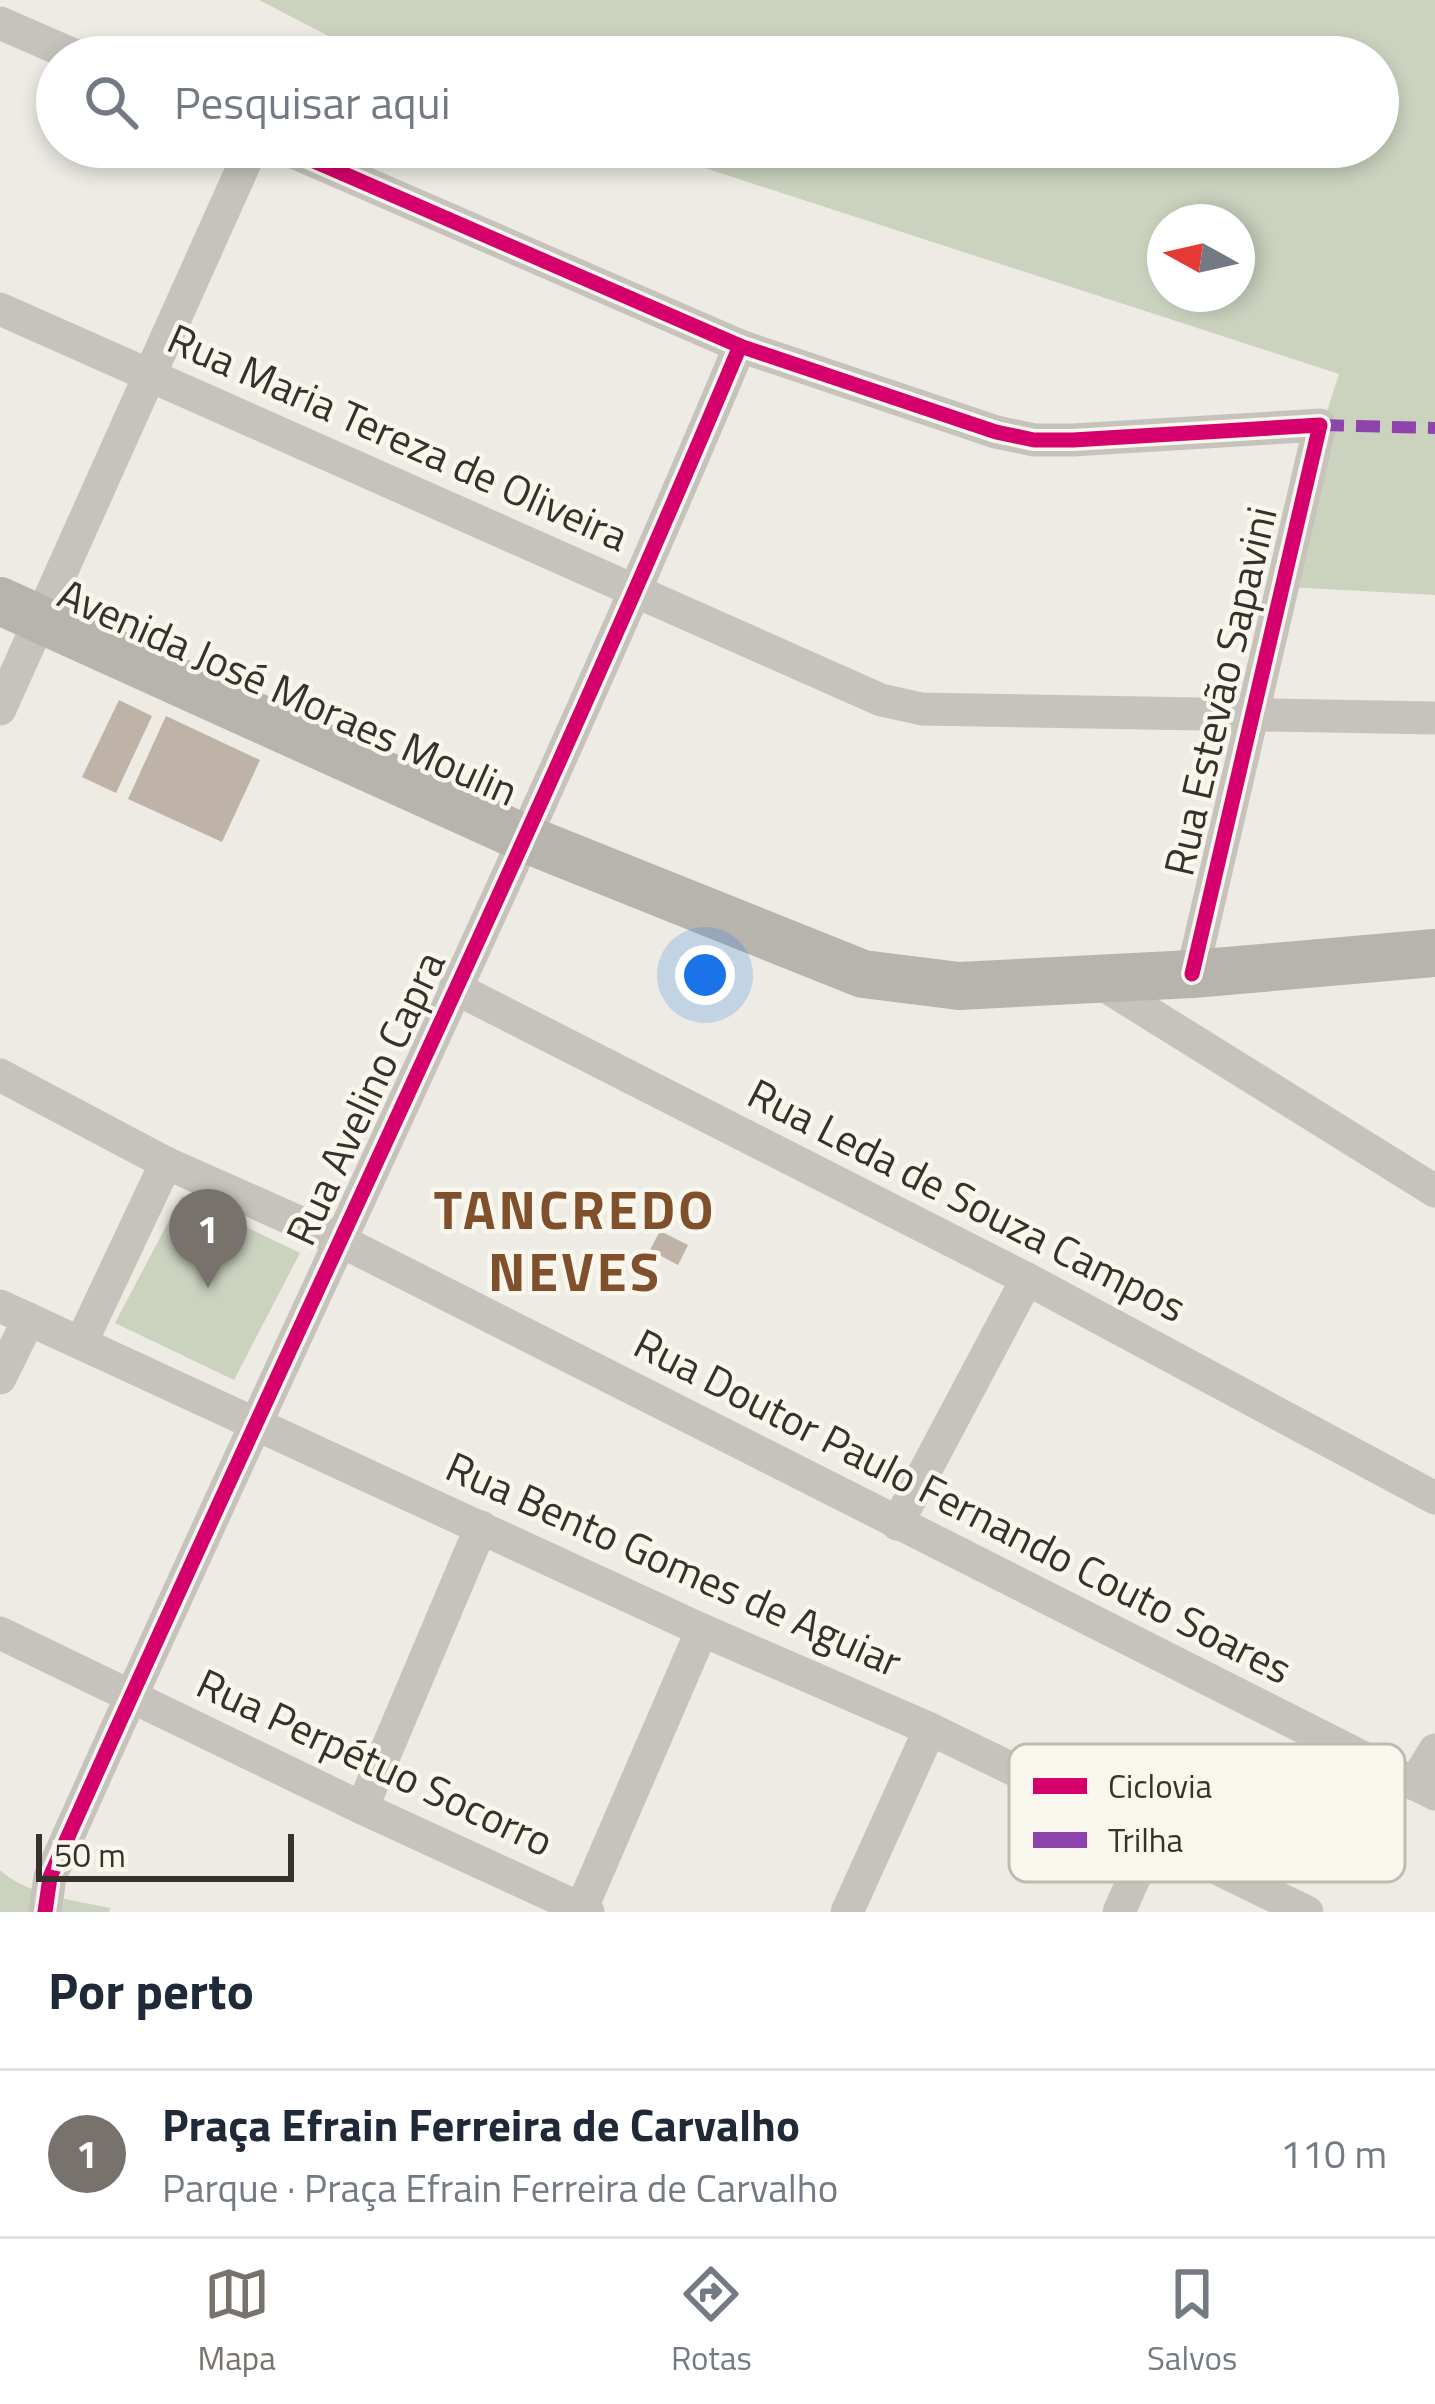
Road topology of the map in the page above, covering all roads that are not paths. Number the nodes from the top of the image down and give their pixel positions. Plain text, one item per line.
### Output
1 (0, 22) edge
2 (36, 38) edge
3 (243, 168) edge
4 (330, 168) edge
5 (0, 309) edge
6 (740, 346) junction
7 (151, 377) junction
8 (637, 592) junction
9 (21, 610) edge
10 (0, 709) edge
11 (1252, 712) junction
12 (1435, 718) edge
13 (526, 839) junction
14 (1435, 953) edge
15 (1192, 974) junction
16 (1096, 980) junction
17 (455, 988) junction
18 (0, 1075) edge
19 (166, 1162) junction
20 (1435, 1191) edge
21 (339, 1240) junction
22 (1028, 1279) junction
23 (15, 1312) edge
24 (81, 1342) junction
25 (0, 1378) edge
26 (255, 1423) junction
27 (1435, 1498) edge
28 (897, 1524) junction
29 (481, 1527) junction
30 (702, 1630) junction
31 (0, 1633) edge
32 (130, 1696) junction
33 (930, 1729) junction
34 (1335, 1744) edge
35 (1435, 1750) edge
36 (1009, 1768) edge
37 (1424, 1789) edge
38 (362, 1808) junction
39 (1133, 1882) edge
40 (1245, 1882) edge
41 (583, 1911) edge
42 (45, 1912) edge
43 (847, 1912) edge
44 (1119, 1912) edge
45 (1307, 1912) edge

1 - 2 street
3 - 7 street
4 - 6 street
5 - 7 street, Rua Maria Tereza de Oliveira
6 - 8 street, Rua Avelino Capra
6 - 11 street, Rua Estevão Sapavini
7 - 8 street, Rua Maria Tereza de Oliveira
7 - 9 street
8 - 11 street, Rua Maria Tereza de Oliveira
8 - 13 street, Rua Avelino Capra
9 - 10 street
9 - 13 main road, Avenida José Moraes Moulin
11 - 12 street, Rua Maria Tereza de Oliveira
11 - 15 street, Rua Estevão Sapavini
13 - 16 main road, Avenida José Moraes Moulin
13 - 17 street, Rua Avelino Capra
14 - 15 main road, Avenida José Moraes Moulin
15 - 16 main road, Avenida José Moraes Moulin
16 - 20 street
17 - 21 street, Rua Avelino Capra
17 - 22 street, Rua Leda de Souza Campos
18 - 19 street, Rua Doutor Paulo Fernando Couto Soares
19 - 21 street, Rua Doutor Paulo Fernando Couto Soares
19 - 24 street
21 - 26 street, Rua Avelino Capra
21 - 28 street, Rua Doutor Paulo Fernando Couto Soares
22 - 27 street, Rua Leda de Souza Campos
22 - 28 street
23 - 24 street, Rua Bento Gomes de Aguiar
23 - 25 street
24 - 26 street, Rua Bento Gomes de Aguiar
26 - 29 street, Rua Bento Gomes de Aguiar
26 - 32 street, Rua Avelino Capra
28 - 34 street, Rua Doutor Paulo Fernando Couto Soares
29 - 30 street, Rua Bento Gomes de Aguiar
29 - 38 street
30 - 33 street, Rua Bento Gomes de Aguiar
30 - 41 street
31 - 32 street, Rua Perpétuo Socorro
32 - 38 street, Rua Perpétuo Socorro
32 - 42 street, Rua Avelino Capra
33 - 36 street, Rua Bento Gomes de Aguiar
33 - 43 street
35 - 37 street
38 - 41 street, Rua Perpétuo Socorro
39 - 44 street
40 - 45 street, Rua Bento Gomes de Aguiar

